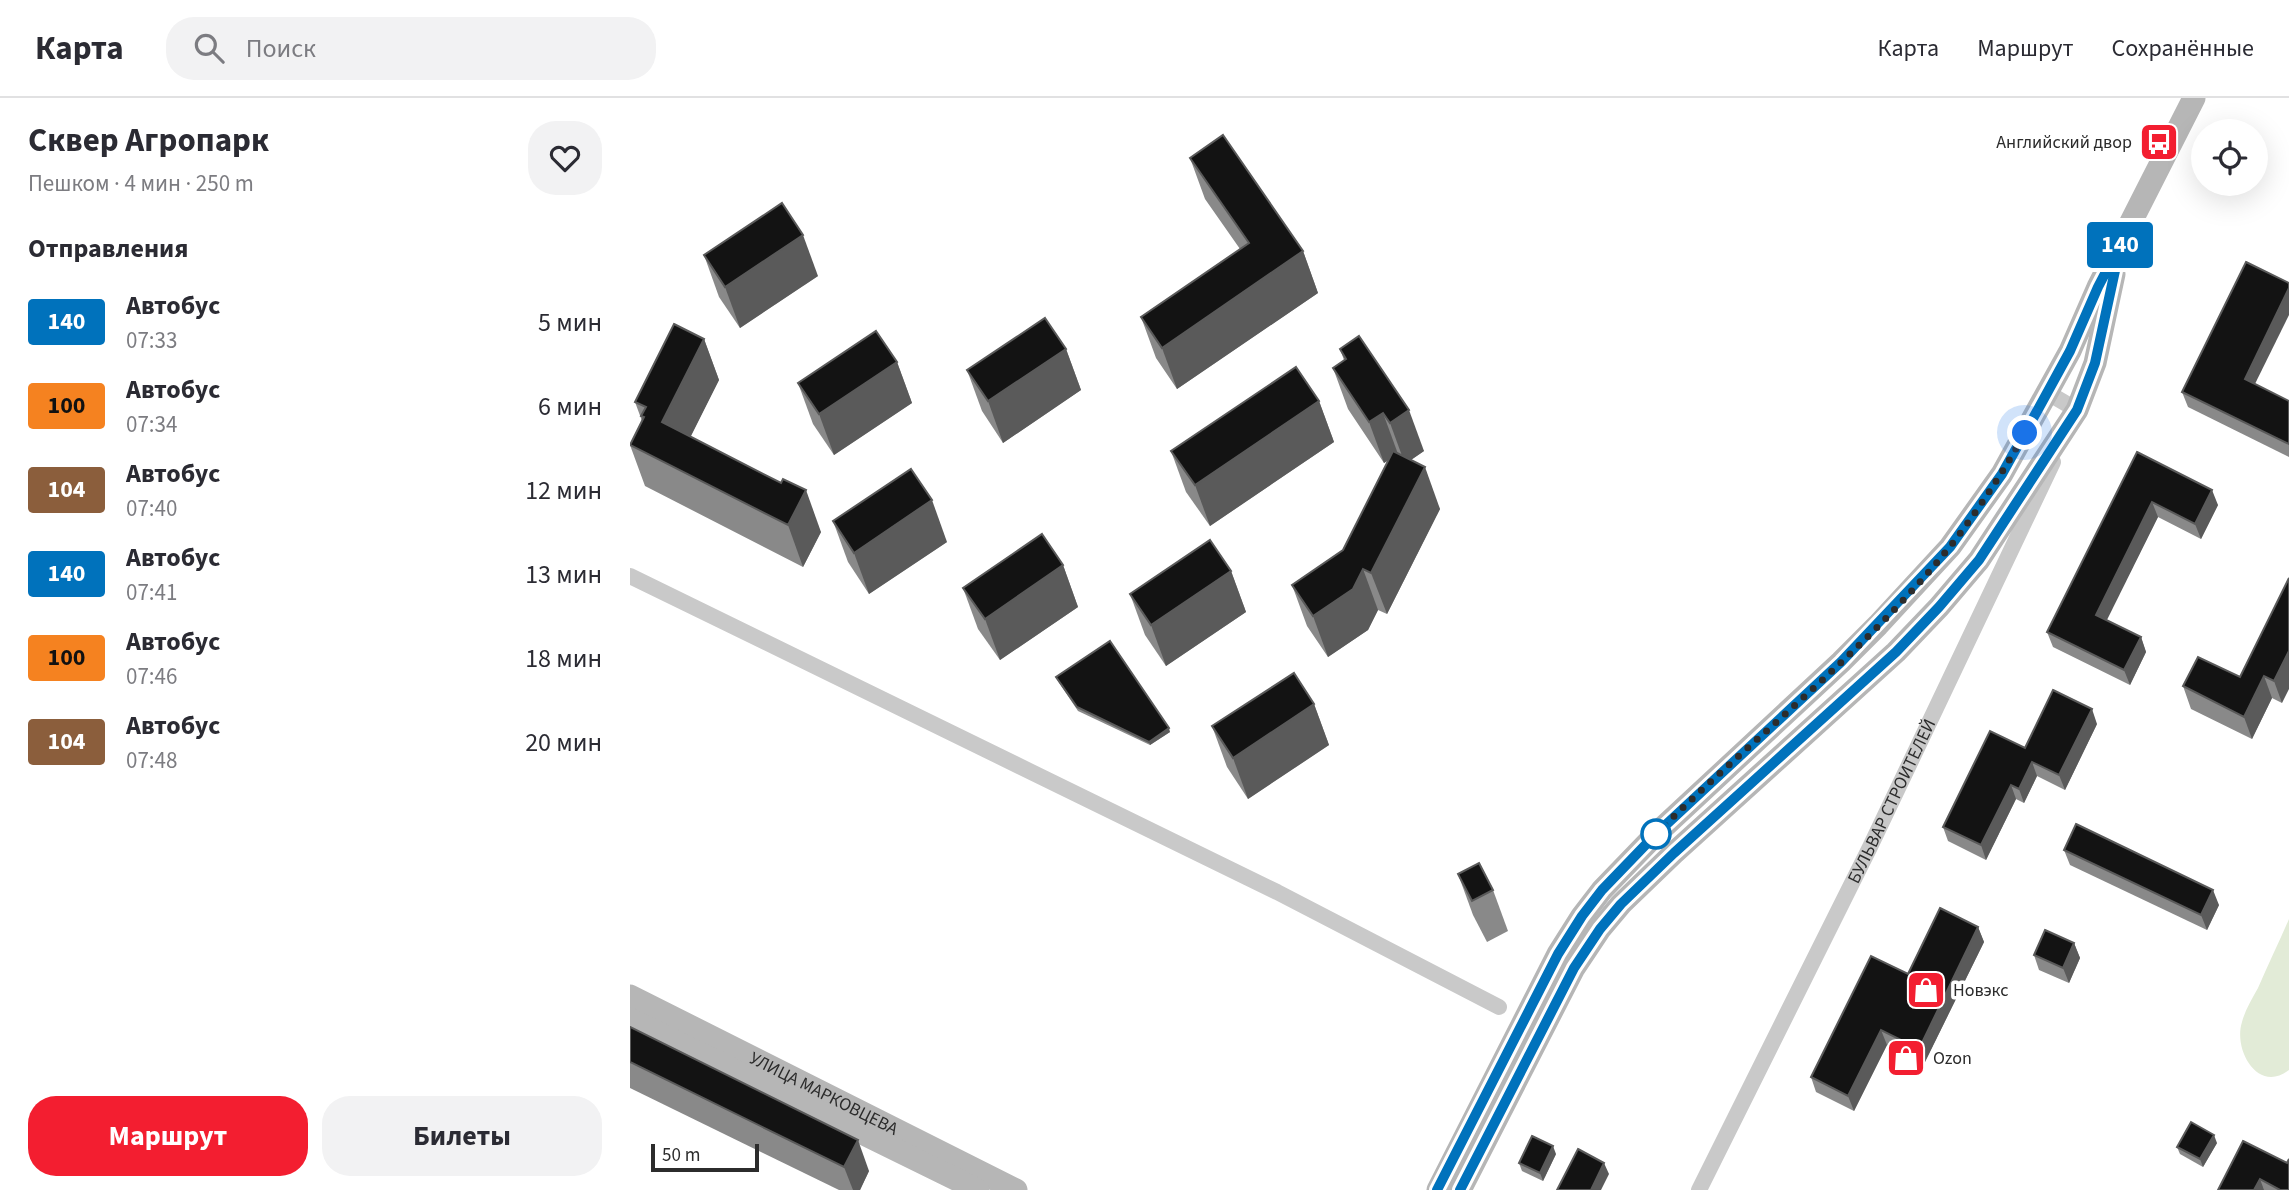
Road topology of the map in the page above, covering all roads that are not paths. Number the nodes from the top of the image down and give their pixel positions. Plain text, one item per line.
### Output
1 (2194, 98) edge
2 (2121, 243) junction
3 (2048, 393) junction
4 (2077, 410) junction
5 (1979, 560) junction
6 (630, 576) edge
7 (1997, 576) junction
8 (1841, 662) junction
9 (1864, 682) junction
10 (630, 996) edge
11 (1499, 1007) dead end
12 (630, 1019) edge
13 (978, 1190) edge
14 (1016, 1190) edge
15 (1437, 1190) edge
16 (1460, 1190) edge
17 (1699, 1190) edge

1 - 2 main road, БУЛЬВАР СТРОИТЕЛЕЙ
2 - 3 main road, БУЛЬВАР СТРОИТЕЛЕЙ
2 - 4 main road, БУЛЬВАР СТРОИТЕЛЕЙ
3 - 4 street
3 - 8 main road, БУЛЬВАР СТРОИТЕЛЕЙ
4 - 5 main road, БУЛЬВАР СТРОИТЕЛЕЙ
4 - 7 street, БУЛЬВАР СТРОИТЕЛЕЙ
5 - 7 street
5 - 9 main road, БУЛЬВАР СТРОИТЕЛЕЙ
6 - 11 street
7 - 17 street, БУЛЬВАР СТРОИТЕЛЕЙ
8 - 9 street
8 - 15 main road, БУЛЬВАР СТРОИТЕЛЕЙ
9 - 16 main road, БУЛЬВАР СТРОИТЕЛЕЙ
10 - 14 main road, УЛИЦА МАРКОВЦЕВА
12 - 13 main road, УЛИЦА МАРКОВЦЕВА

